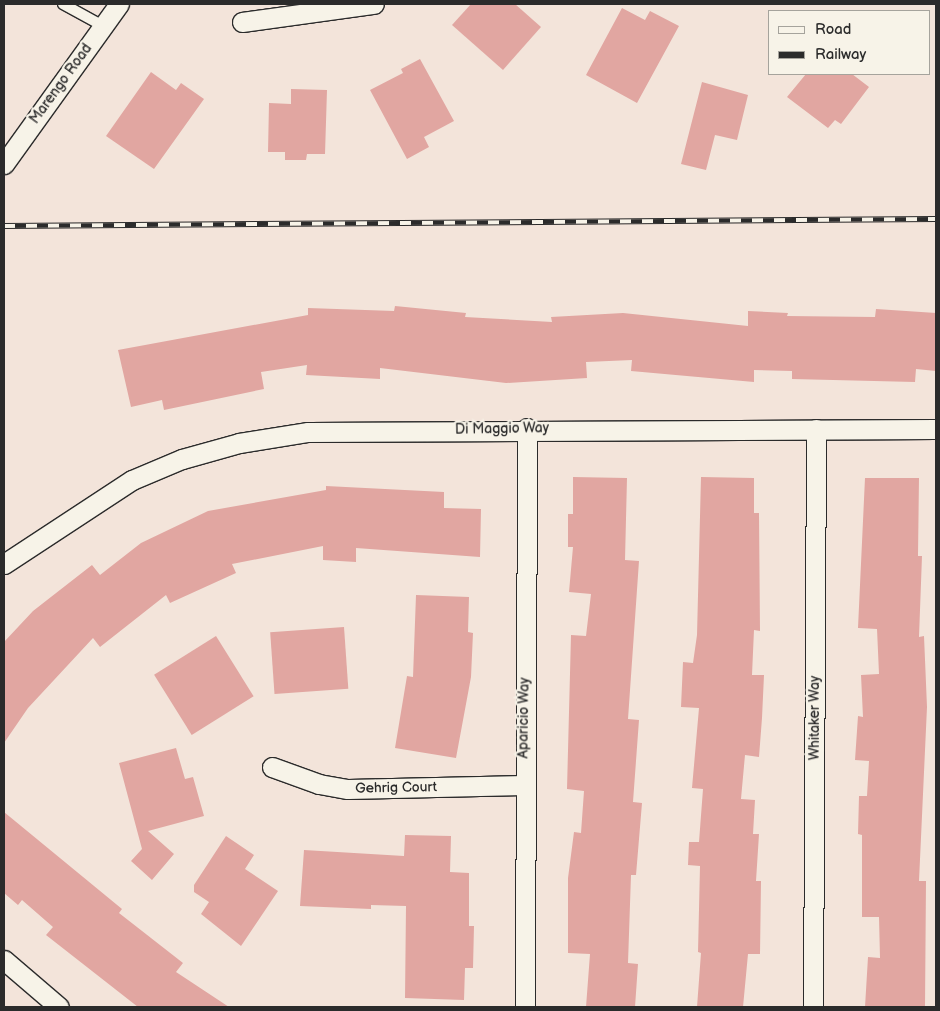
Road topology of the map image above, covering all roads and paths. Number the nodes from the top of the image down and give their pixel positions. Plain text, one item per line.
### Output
1 (63, 4) edge
2 (119, 4) edge
3 (374, 4) edge
4 (242, 22) dead end
5 (103, 26) junction
6 (4, 164) edge
7 (527, 428) junction
8 (816, 429) junction
9 (936, 429) edge
10 (4, 564) edge
11 (272, 767) dead end
12 (524, 785) junction
13 (4, 960) edge
14 (59, 1007) edge
15 (525, 1007) edge
16 (813, 1007) edge

1 - 5 lane
2 - 5 street, Marengo Road
3 - 4 street
5 - 6 street, Marengo Road
7 - 8 street, Di Maggio Way
7 - 10 street, Di Maggio Way
7 - 12 street, Aparicio Way
8 - 9 street, Di Maggio Way
8 - 16 street, Whitaker Way
11 - 12 street, Gehrig Court
12 - 15 street, Aparicio Way
13 - 14 street

